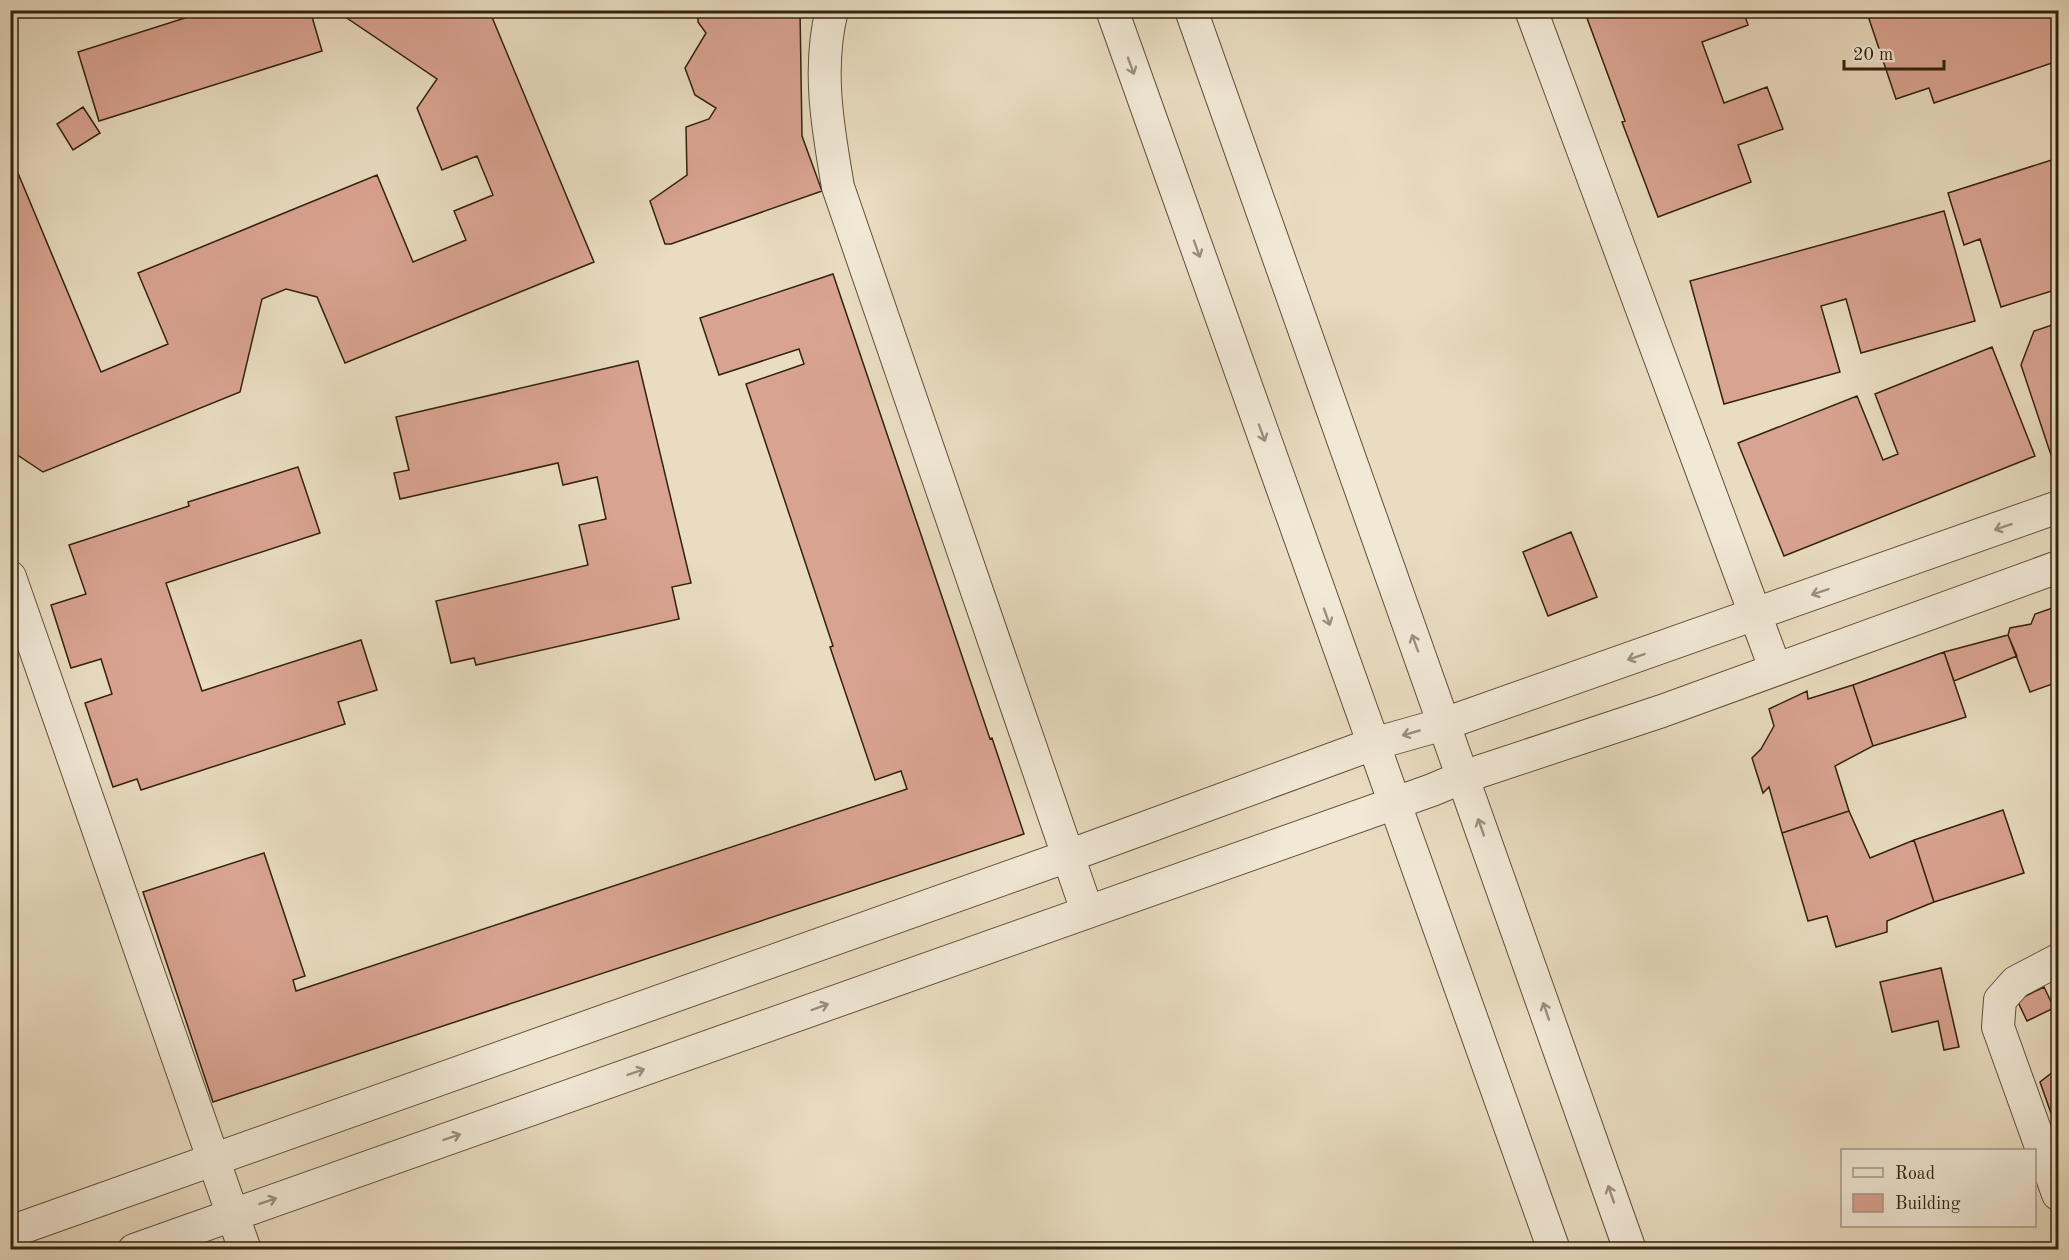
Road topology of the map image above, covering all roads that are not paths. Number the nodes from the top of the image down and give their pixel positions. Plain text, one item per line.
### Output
1 (832, 10) edge
2 (1112, 10) edge
3 (1191, 10) edge
4 (1531, 10) edge
5 (2058, 507) edge
6 (2058, 567) edge
7 (10, 577) edge
8 (1755, 615) junction
9 (1775, 668) junction
10 (1444, 724) junction
11 (1372, 744) junction
12 (1463, 777) junction
13 (1394, 802) junction
14 (1068, 856) junction
15 (1087, 911) junction
16 (2058, 960) edge
17 (214, 1160) junction
18 (2058, 1194) edge
19 (233, 1214) junction
20 (10, 1232) edge
21 (134, 1250) edge
22 (245, 1250) edge
23 (1554, 1250) edge
24 (1630, 1250) edge

1 - 14 street
2 -> 11 street
10 -> 3 street
4 - 8 street
5 -> 8 street
6 - 9 street
7 - 17 street
8 - 9 street
8 -> 10 street
9 - 12 street
10 -> 11 street
10 - 12 street
11 - 13 street
11 - 14 street
12 - 13 street
24 -> 12 street
13 - 15 street
13 - 23 street
14 - 15 street
14 - 17 street
19 -> 15 street
16 - 18 street
17 - 19 street
17 - 20 street
19 - 21 street
19 - 22 street

